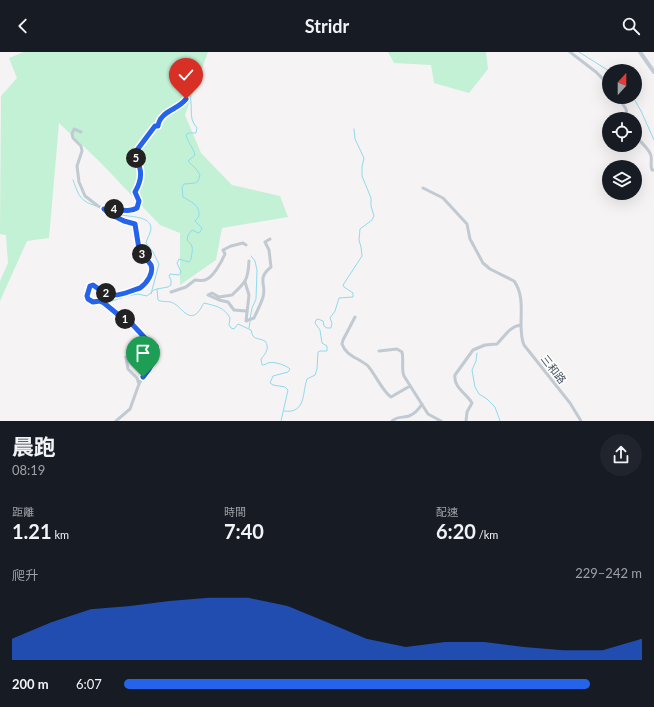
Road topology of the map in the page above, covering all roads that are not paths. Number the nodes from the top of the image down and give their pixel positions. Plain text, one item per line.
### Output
1 (570, 52) edge
2 (640, 52) edge
3 (654, 72) edge
4 (602, 78) edge
5 (181, 87) dead end
6 (81, 132) dead end
7 (642, 144) edge
8 (654, 170) edge
9 (423, 188) dead end
10 (104, 209) junction
11 (270, 239) dead end
12 (246, 245) dead end
13 (249, 261) dead end
14 (246, 282) junction
15 (171, 292) dead end
16 (246, 311) junction
17 (355, 317) dead end
18 (521, 325) junction
19 (379, 351) dead end
20 (126, 357) dead end
21 (139, 384) junction
22 (410, 386) junction
23 (422, 404) junction
24 (431, 416) junction
25 (116, 421) edge
26 (392, 421) edge
27 (431, 421) edge
28 (441, 421) edge
29 (466, 421) edge
30 (581, 421) edge

1 - 4 street
2 - 3 main road
5 - 10 street
6 - 10 street
7 - 8 street
9 - 18 street, 三和路
10 - 21 street
11 - 16 street
12 - 15 street
13 - 14 street
14 - 16 street
14 - 16 street
17 - 22 street
18 - 29 street
18 - 30 street, 三和路
19 - 22 street
20 - 21 street
21 - 25 street
22 - 23 street
23 - 24 street
23 - 26 street
24 - 27 street
24 - 28 street

